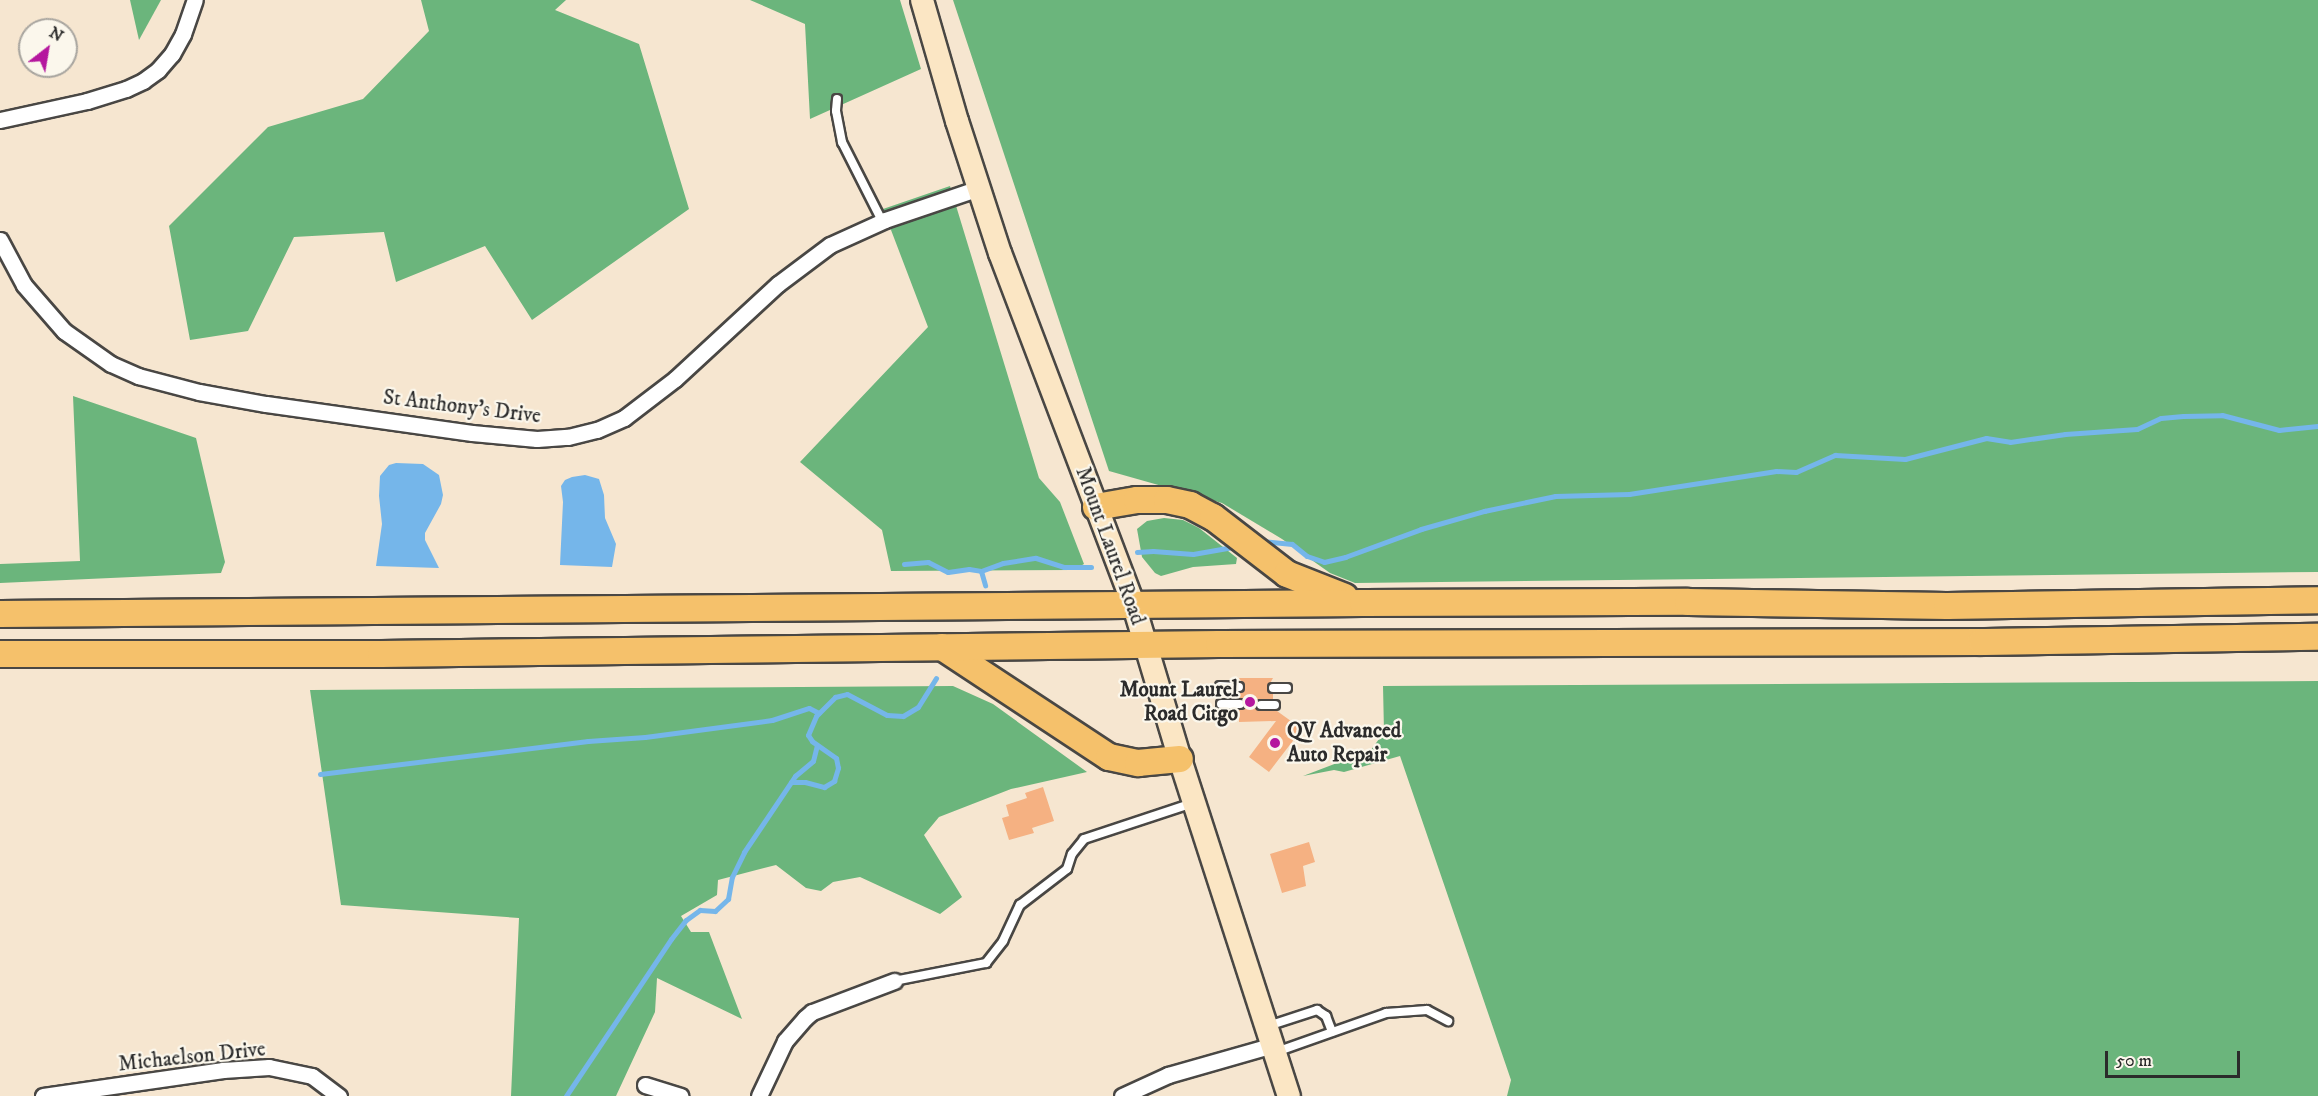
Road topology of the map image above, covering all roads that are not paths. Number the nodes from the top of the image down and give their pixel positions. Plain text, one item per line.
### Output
1 (195, 0) edge
2 (922, 0) edge
3 (837, 99) dead end
4 (0, 120) edge
5 (979, 188) junction
6 (882, 220) junction
7 (0, 240) edge
8 (1096, 507) junction
9 (2318, 600) edge
10 (1363, 603) junction
11 (1134, 606) junction
12 (0, 614) edge
13 (2318, 637) edge
14 (1146, 645) junction
15 (942, 647) junction
16 (0, 654) edge
17 (1220, 686) dead end
18 (1239, 687) dead end
19 (1273, 688) dead end
20 (1287, 688) dead end
21 (1221, 704) dead end
22 (1239, 704) dead end
23 (1261, 705) dead end
24 (1275, 705) dead end
25 (1180, 759) junction
26 (1194, 803) junction
27 (894, 981) joint
28 (1448, 1021) dead end
29 (1332, 1032) junction
30 (1271, 1042) junction
31 (645, 1084) dead end
32 (43, 1096) edge
33 (339, 1096) edge
34 (680, 1096) edge
35 (759, 1096) edge
36 (1122, 1096) edge
37 (1289, 1096) edge

1 - 4 street
2 - 5 main road, Mount Laurel Road
3 - 6 lane
5 - 6 street, St Anthony's Drive
5 - 8 main road, Mount Laurel Road
6 - 7 street, St Anthony's Drive
8 - 10 highway
8 - 11 main road, Mount Laurel Road
9 - 10 highway
10 - 11 highway
11 - 12 highway
11 - 14 main road, Mount Laurel Road
13 - 14 highway
14 - 15 highway
14 - 25 main road, Mount Laurel Road
15 - 16 highway
15 - 25 highway
17 - 18 lane
19 - 20 lane
21 - 22 lane
23 - 24 lane
25 - 26 main road, Mount Laurel Road
26 - 27 lane
26 - 30 main road, Mount Laurel Road
27 - 35 street
28 - 29 lane
29 - 30 lane
29 - 30 lane
30 - 36 street
30 - 37 main road, Mount Laurel Road
31 - 34 street
32 - 33 street, Michaelson Drive

